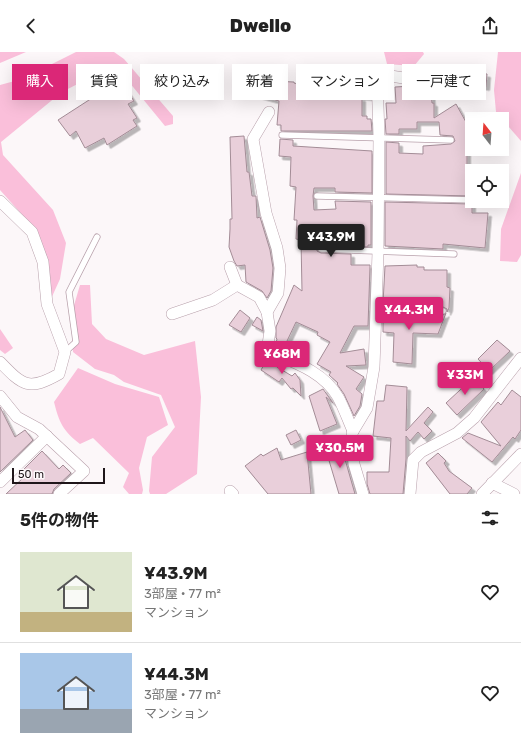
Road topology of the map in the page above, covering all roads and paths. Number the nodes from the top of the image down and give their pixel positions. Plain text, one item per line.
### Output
1 (402, 78) edge
2 (269, 112) dead end
3 (282, 136) dead end
4 (379, 137) junction
5 (451, 140) dead end
6 (317, 196) dead end
7 (378, 198) junction
8 (465, 200) edge
9 (0, 201) edge
10 (97, 237) dead end
11 (321, 249) dead end
12 (378, 252) junction
13 (454, 254) dead end
14 (230, 267) dead end
15 (237, 285) junction
16 (377, 307) junction
17 (443, 311) dead end
18 (268, 312) junction
19 (172, 314) dead end
20 (64, 352) junction
21 (521, 358) edge
22 (0, 362) edge
23 (0, 396) edge
24 (353, 431) junction
25 (47, 436) junction
26 (521, 454) edge
27 (0, 482) edge
28 (492, 483) junction
29 (59, 494) edge
30 (363, 494) edge
31 (410, 494) edge
32 (482, 494) edge
33 (514, 494) edge

1 - 4 street
2 - 18 street
3 - 4 lane
4 - 5 lane
4 - 7 street
6 - 7 lane
7 - 8 lane
7 - 12 street
9 - 20 street
10 - 20 lane
11 - 12 lane
12 - 13 lane
12 - 16 street
14 - 15 street
15 - 18 street
15 - 19 street
16 - 17 lane
16 - 24 street
18 - 24 street
20 - 22 street
21 - 31 street
23 - 25 street
24 - 30 street
25 - 27 street
25 - 29 street
26 - 28 street
28 - 32 street
28 - 33 street

